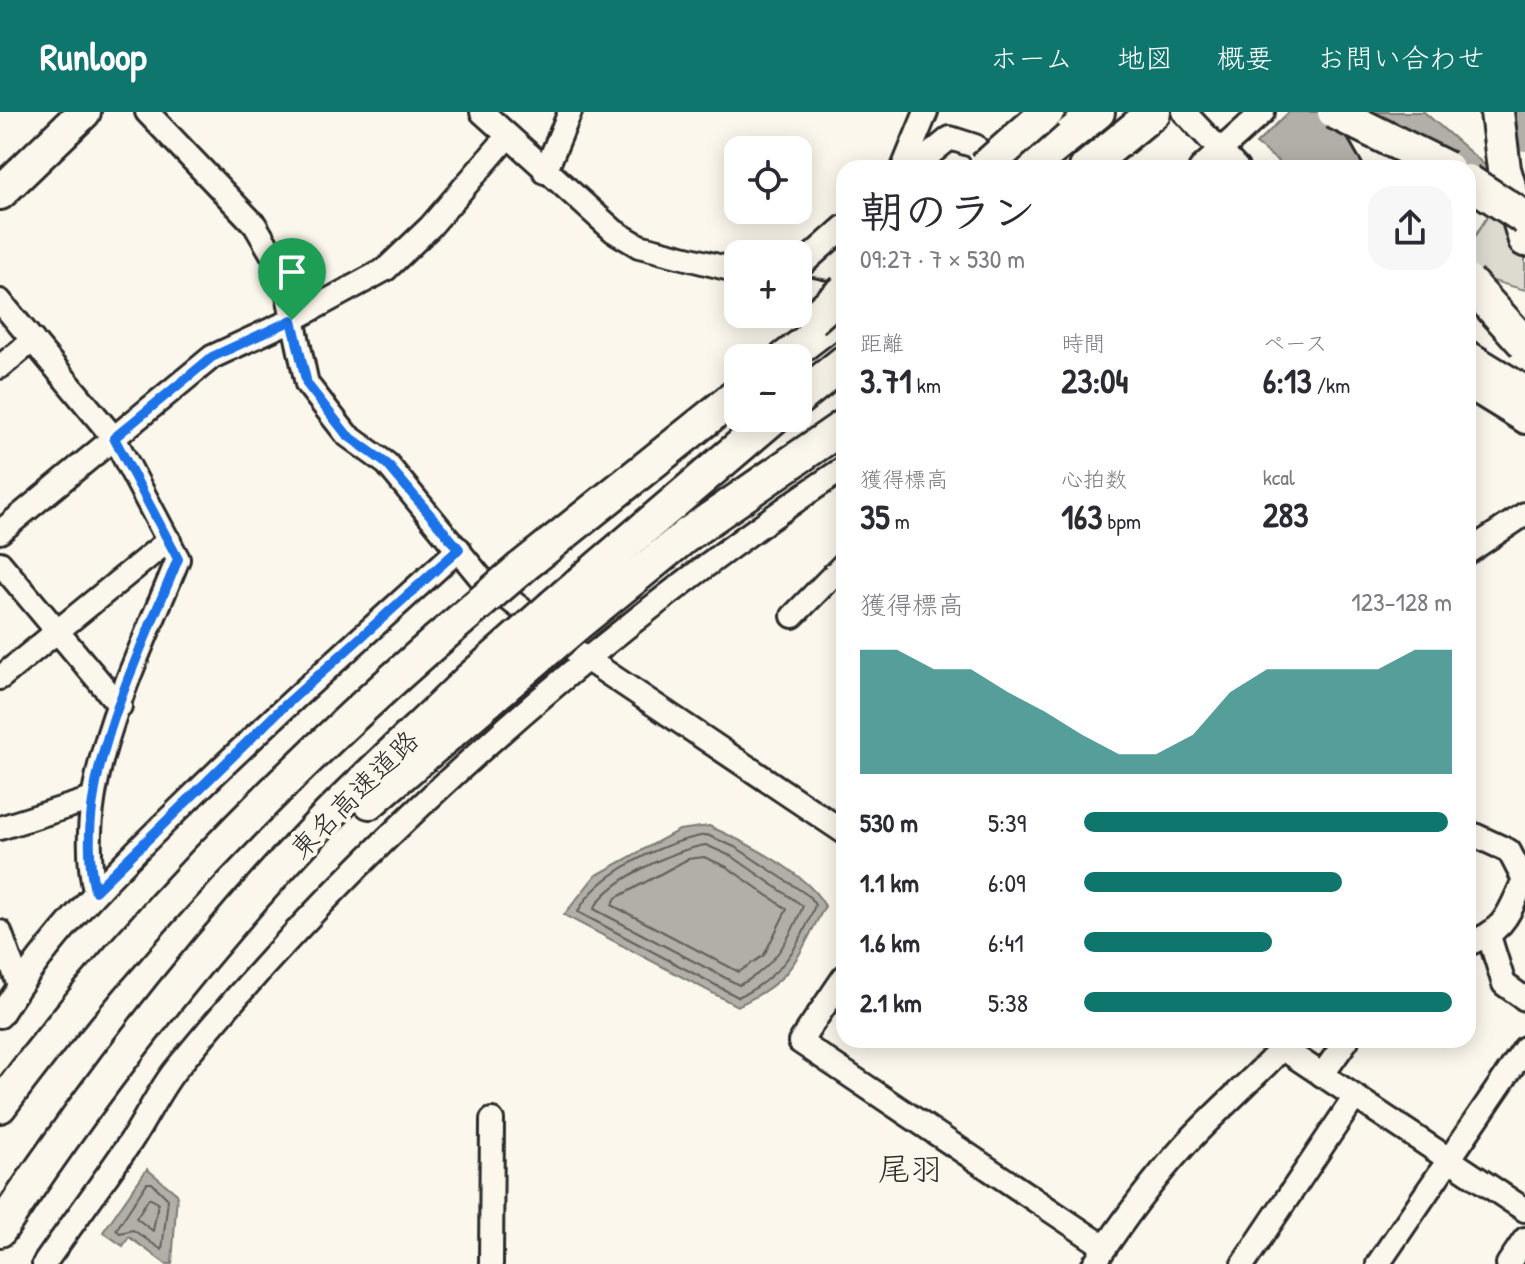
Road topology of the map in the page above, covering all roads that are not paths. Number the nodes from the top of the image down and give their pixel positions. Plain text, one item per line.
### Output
1 (84, 112) edge
2 (147, 112) edge
3 (482, 112) edge
4 (570, 112) edge
5 (926, 112) edge
6 (1047, 112) edge
7 (1098, 112) edge
8 (1154, 112) edge
9 (1184, 112) edge
10 (1263, 112) edge
11 (1334, 112) edge
12 (1353, 112) edge
13 (1497, 112) edge
14 (508, 136) junction
15 (1219, 153) junction
16 (906, 160) edge
17 (923, 160) edge
18 (986, 160) edge
19 (993, 160) edge
20 (1039, 160) edge
21 (1096, 160) edge
22 (1211, 160) edge
23 (1227, 160) edge
24 (1380, 160) edge
25 (1431, 160) edge
26 (545, 172) junction
27 (1476, 186) edge
28 (0, 193) edge
29 (1525, 218) edge
30 (836, 234) edge
31 (1525, 240) edge
32 (812, 256) edge
33 (724, 267) edge
34 (812, 290) edge
35 (1476, 290) edge
36 (836, 295) edge
37 (0, 301) edge
38 (1476, 303) edge
39 (1525, 316) edge
40 (292, 320) junction
41 (827, 320) edge
42 (33, 340) junction
43 (790, 344) edge
44 (800, 344) edge
45 (1525, 344) edge
46 (1476, 363) edge
47 (0, 367) edge
48 (836, 368) edge
49 (812, 388) edge
50 (1476, 392) edge
51 (1525, 393) edge
52 (724, 396) edge
53 (724, 405) edge
54 (1525, 422) edge
55 (758, 432) edge
56 (836, 432) edge
57 (114, 438) junction
58 (650, 461) junction
59 (836, 474) edge
60 (1525, 514) edge
61 (0, 532) edge
62 (169, 540) junction
63 (1476, 547) edge
64 (459, 549) junction
65 (0, 563) edge
66 (836, 572) edge
67 (564, 616) junction
68 (793, 616) dead end
69 (56, 632) junction
70 (587, 661) junction
71 (0, 678) edge
72 (120, 706) junction
73 (92, 799) junction
74 (836, 826) edge
75 (0, 828) edge
76 (1476, 836) edge
77 (95, 891) junction
78 (0, 932) edge
79 (1479, 940) edge
80 (19, 985) junction
81 (836, 989) edge
82 (1525, 999) edge
83 (0, 1016) edge
84 (1341, 1048) edge
85 (1525, 1048) edge
86 (1322, 1075) junction
87 (1355, 1097) junction
88 (0, 1106) edge
89 (492, 1120) dead end
90 (1447, 1158) junction
91 (1525, 1210) edge
92 (0, 1230) edge
93 (1525, 1239) edge
94 (1100, 1256) edge
95 (44, 1264) edge
96 (491, 1264) edge
97 (1243, 1264) edge
98 (1378, 1264) edge
99 (1508, 1264) edge

1 - 28 highway
2 - 40 street
3 - 14 street
4 - 26 street
5 - 16 street
6 - 19 highway, bridge
7 - 20 highway
8 - 21 highway
9 - 15 street
10 - 15 street
11 - 25 highway, bridge
12 - 24 highway, bridge
13 - 31 highway
14 - 26 street
14 - 40 street
15 - 22 street
15 - 23 street
17 - 18 street
26 - 33 street
27 - 29 highway, bridge
30 - 32 street
34 - 36 street
35 - 45 highway, bridge
37 - 42 street
38 - 39 street
40 - 57 street
40 - 64 street
41 - 43 highway
41 - 44 highway
42 - 47 street
42 - 57 street
46 - 51 highway
48 - 49 highway
50 - 54 street
52 - 58 highway
53 - 58 highway, 東名高速道路
55 - 67 highway, 東名高速道路
56 - 67 highway
57 - 61 street
57 - 62 street
58 - 88 highway, 東名高速道路, bridge
59 - 70 street
60 - 63 street
62 - 69 street
62 - 72 street
64 - 70 street
64 - 77 street
65 - 69 street
66 - 68 street
67 - 92 highway, 東名高速道路, bridge
69 - 71 street
69 - 72 street
70 - 74 street
70 - 95 street
72 - 73 street
73 - 75 street
73 - 77 street
76 - 79 street
77 - 80 street
78 - 80 street
79 - 82 street
80 - 83 street
81 - 94 street
84 - 86 street
85 - 90 street
86 - 87 street
86 - 94 street
87 - 90 street
87 - 97 street
89 - 96 street
90 - 91 street
90 - 98 street
93 - 99 street

